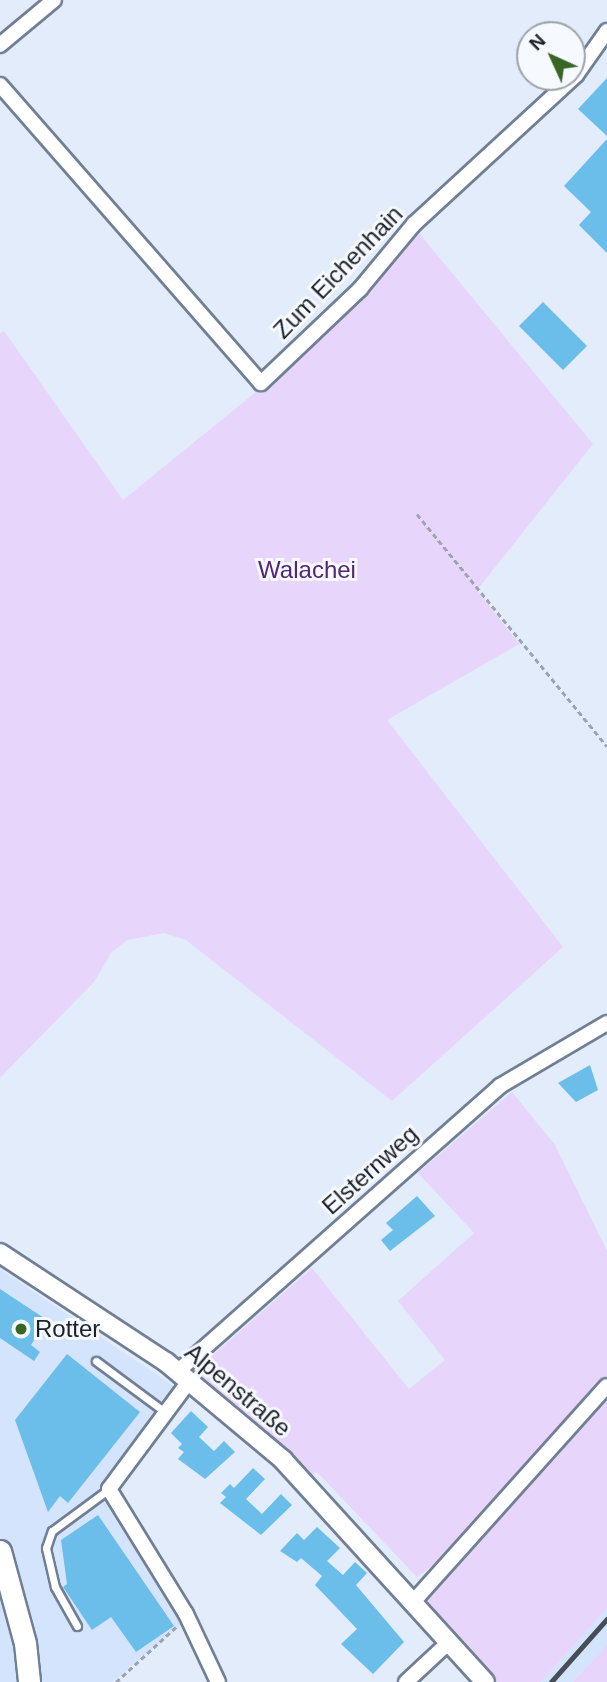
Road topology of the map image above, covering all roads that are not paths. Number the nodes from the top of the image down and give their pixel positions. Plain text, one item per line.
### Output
1 (54, 0) edge
2 (605, 37) edge
3 (0, 45) edge
4 (0, 85) edge
5 (607, 1023) edge
6 (0, 1253) edge
7 (96, 1362) dead end
8 (184, 1376) junction
9 (607, 1386) edge
10 (165, 1412) junction
11 (108, 1489) junction
12 (0, 1551) edge
13 (413, 1602) junction
14 (77, 1626) dead end
15 (449, 1642) junction
16 (29, 1682) edge
17 (218, 1682) edge
18 (406, 1682) edge
19 (485, 1682) edge

1 - 3 street
2 - 4 street, Zum Eichenhain
5 - 8 street, Elsternweg
6 - 8 street, Alpenstraße
7 - 10 lane
8 - 10 street, Elsternweg
8 - 13 street, Alpenstraße
9 - 13 street
10 - 11 street, Elsternweg
11 - 14 lane
11 - 17 street
12 - 16 main road
13 - 15 street, Alpenstraße
15 - 18 street
15 - 19 street, Alpenstraße

